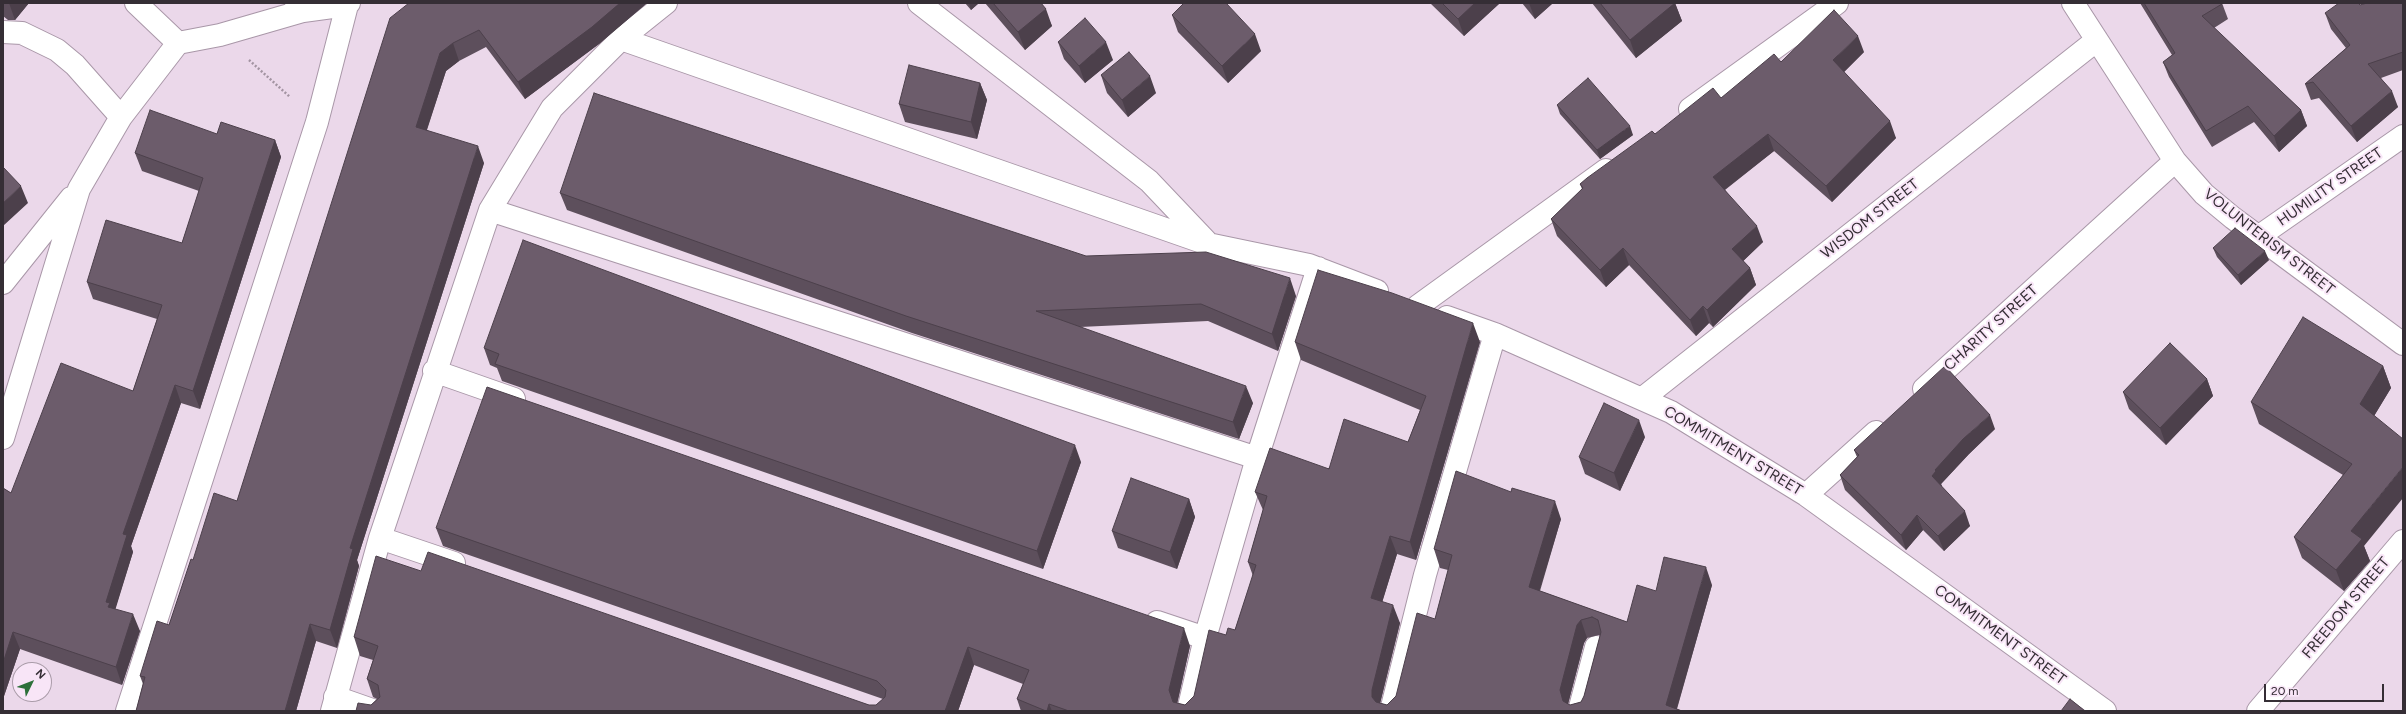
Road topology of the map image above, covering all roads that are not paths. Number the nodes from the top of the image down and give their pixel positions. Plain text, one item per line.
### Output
1 (136, 3) edge
2 (666, 3) edge
3 (918, 3) edge
4 (1837, 3) edge
5 (2074, 3) edge
6 (348, 4) edge
7 (299, 7) edge
8 (3, 32) edge
9 (621, 39) junction
10 (2097, 40) junction
11 (178, 43) junction
12 (121, 118) junction
13 (1676, 120) edge
14 (2403, 136) edge
15 (1624, 157) edge
16 (2175, 161) junction
17 (79, 189) junction
18 (490, 210) junction
19 (2258, 237) junction
20 (1208, 244) junction
21 (1318, 268) junction
22 (3, 284) edge
23 (1418, 306) junction
24 (1495, 334) junction
25 (2403, 344) edge
26 (434, 371) junction
27 (1643, 398) junction
28 (1912, 400) edge
29 (533, 405) edge
30 (1888, 421) edge
31 (3, 438) edge
32 (1257, 458) junction
33 (1806, 495) junction
34 (380, 538) junction
35 (2403, 541) edge
36 (477, 571) edge
37 (1137, 615) edge
38 (1205, 638) junction
39 (1596, 647) edge
40 (333, 704) edge
41 (127, 711) edge
42 (375, 711) edge
43 (1188, 711) edge
44 (1391, 711) edge
45 (1579, 711) edge
46 (2105, 711) edge
47 (2258, 711) edge

1 - 11 street
2 - 9 street
3 - 20 street
4 - 13 street
5 - 10 street, VOLUNTERISM STREET
6 - 7 street
6 - 41 street
7 - 11 street
8 - 12 street
9 - 18 street
9 - 20 street, COMMITMENT STREET
10 - 16 street, VOLUNTERISM STREET
10 - 27 street, WISDOM STREET
11 - 12 street
12 - 17 street
14 - 19 street, HUMILITY STREET
15 - 23 street
16 - 19 street, VOLUNTERISM STREET
16 - 28 street, CHARITY STREET
17 - 22 street
17 - 31 street
18 - 26 street
18 - 32 street
19 - 25 street, VOLUNTERISM STREET
20 - 21 street, COMMITMENT STREET
21 - 23 street, COMMITMENT STREET
21 - 32 street
23 - 24 street, COMMITMENT STREET
24 - 27 street, COMMITMENT STREET
24 - 44 street
26 - 29 street
26 - 34 street
27 - 33 street, COMMITMENT STREET
30 - 33 street
32 - 38 street
33 - 46 street, COMMITMENT STREET
34 - 36 street
34 - 40 street
35 - 47 street, FREEDOM STREET
37 - 38 street
38 - 43 street
39 - 45 street
40 - 42 street

